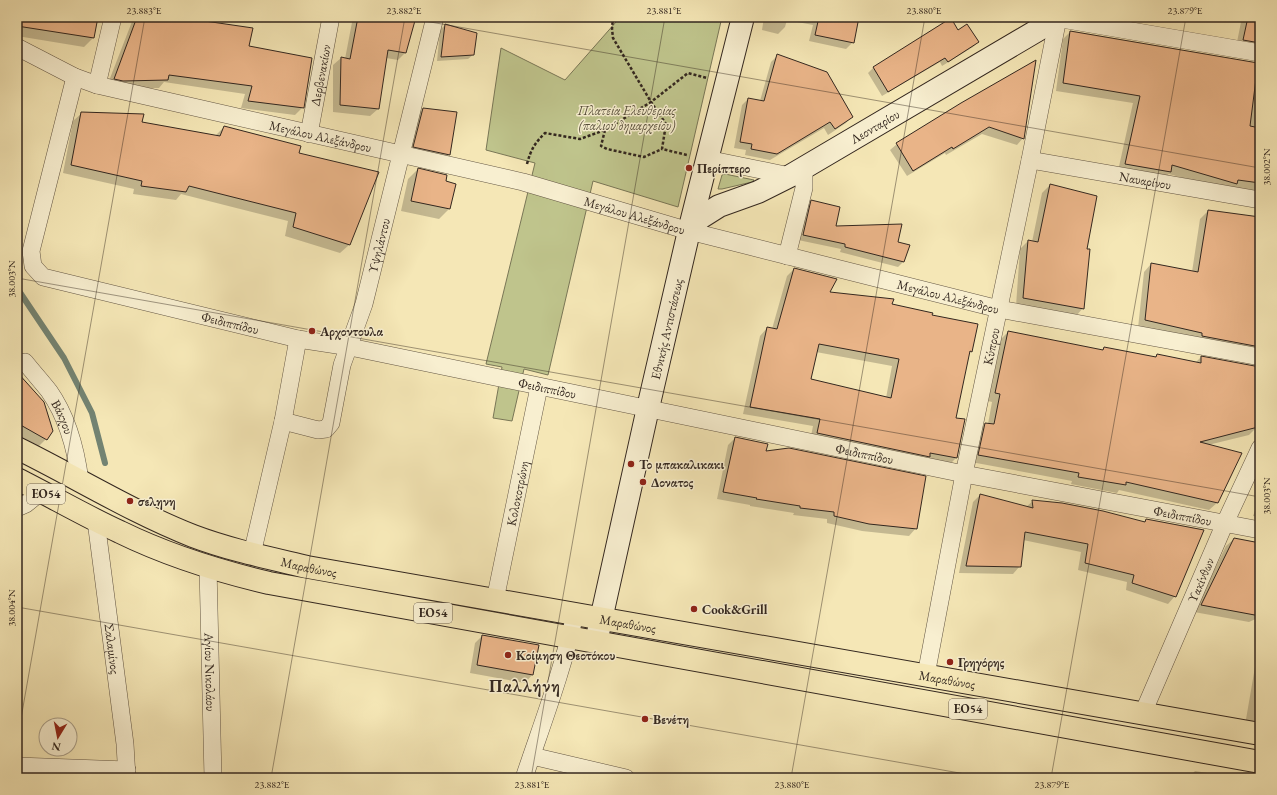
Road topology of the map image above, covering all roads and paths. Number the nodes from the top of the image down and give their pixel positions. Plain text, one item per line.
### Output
1 (113, 17) edge
2 (331, 17) edge
3 (435, 17) edge
4 (613, 17) edge
5 (743, 17) edge
6 (1056, 17) edge
7 (1088, 21) edge
8 (17, 47) edge
9 (1260, 53) edge
10 (75, 77) junction
11 (726, 83) junction
12 (97, 85) junction
13 (651, 102) junction
14 (605, 130) junction
15 (309, 134) junction
16 (662, 149) junction
17 (402, 154) junction
18 (707, 159) junction
19 (1030, 160) junction
20 (797, 172) junction
21 (523, 182) junction
22 (1260, 200) edge
23 (689, 231) junction
24 (787, 256) junction
25 (999, 309) junction
26 (298, 339) junction
27 (350, 347) junction
28 (1260, 357) edge
29 (25, 362) dead end
30 (539, 387) junction
31 (648, 408) junction
32 (283, 422) junction
33 (17, 448) edge
34 (1260, 448) edge
35 (964, 474) junction
36 (17, 479) edge
37 (80, 481) junction
38 (42, 492) junction
39 (17, 508) edge
40 (96, 521) junction
41 (1225, 524) junction
42 (1260, 530) edge
43 (252, 554) junction
44 (208, 567) junction
45 (496, 600) junction
46 (575, 614) junction
47 (601, 619) junction
48 (570, 638) junction
49 (596, 642) junction
50 (926, 675) junction
51 (1143, 713) junction
52 (1260, 734) edge
53 (532, 756) junction
54 (1260, 762) edge
55 (17, 766) edge
56 (127, 774) edge
57 (213, 778) edge
58 (524, 778) edge
59 (626, 778) edge

1 - 12 street
2 - 15 street, Δερβενακίων
3 - 17 street, Υψηλάντου
4 - 13 path
5 - 11 main road, Εθνικής Αντιστάσεως
6 - 7 street
6 - 19 street, Κύπρου
6 - 20 main road, Λεονταρίου
7 - 9 street
8 - 10 street, Μεγάλου Αλεξάνδρου
10 - 12 street, Μεγάλου Αλεξάνδρου
10 - 26 street, Φειδιππίδου
11 - 13 path
11 - 18 main road, Εθνικής Αντιστάσεως
12 - 15 street, Μεγάλου Αλεξάνδρου
13 - 14 path
13 - 16 path
14 - 16 path
14 - 21 path
15 - 17 street, Μεγάλου Αλεξάνδρου
16 - 18 path
17 - 21 street, Μεγάλου Αλεξάνδρου
17 - 27 street, Υψηλάντου
18 - 20 street
18 - 23 main road, Εθνικής Αντιστάσεως
19 - 22 street, Ναυαρίνου
19 - 25 street, Κύπρου
20 - 23 main road, Λεονταρίου
20 - 24 street
21 - 23 street, Μεγάλου Αλεξάνδρου
23 - 24 street, Μεγάλου Αλεξάνδρου
23 - 31 main road, Εθνικής Αντιστάσεως
24 - 25 street, Μεγάλου Αλεξάνδρου
25 - 28 street, Μεγάλου Αλεξάνδρου
25 - 35 street, Κύπρου
26 - 27 street, Φειδιππίδου
26 - 32 street
27 - 30 street, Φειδιππίδου
27 - 32 street, Υψηλάντου
29 - 37 street, Βάκχου
30 - 31 street, Φειδιππίδου
30 - 45 street, Κολοκοτρώνη
31 - 35 street, Φειδιππίδου
31 - 47 main road, Εθνικής Αντιστάσεως
32 - 43 street
33 - 37 main road, Μαραθώνος / ΕΟ54
34 - 41 street, Υακίνθων
35 - 41 street, Φειδιππίδου
35 - 50 street, Κύπρου
36 - 38 main road, Μαραθώνος / ΕΟ54
37 - 43 main road, Μαραθώνος / ΕΟ54
38 - 39 street
38 - 40 main road, Μαραθώνος / ΕΟ54
40 - 44 main road, Μαραθώνος / ΕΟ54
40 - 56 street, Σαλαμίνος
41 - 42 street, Φειδιππίδου
41 - 51 street, Υακίνθων
43 - 45 main road, Μαραθώνος / ΕΟ54
44 - 48 main road, Μαραθώνος / ΕΟ54
44 - 57 street, Αγίου Νικολάου
45 - 46 main road, Μαραθώνος / ΕΟ54
46 - 47 main road, Μαραθώνος / ΕΟ54
46 - 48 street
47 - 49 main road, Εθνικής Αντιστάσεως
47 - 50 main road, Μαραθώνος / ΕΟ54
48 - 49 main road, Μαραθώνος / ΕΟ54
48 - 53 street
49 - 54 main road, Μαραθώνος / ΕΟ54
50 - 51 main road, Μαραθώνος / ΕΟ54
51 - 52 main road, Μαραθώνος / ΕΟ54
53 - 58 street
53 - 59 street
55 - 56 street

